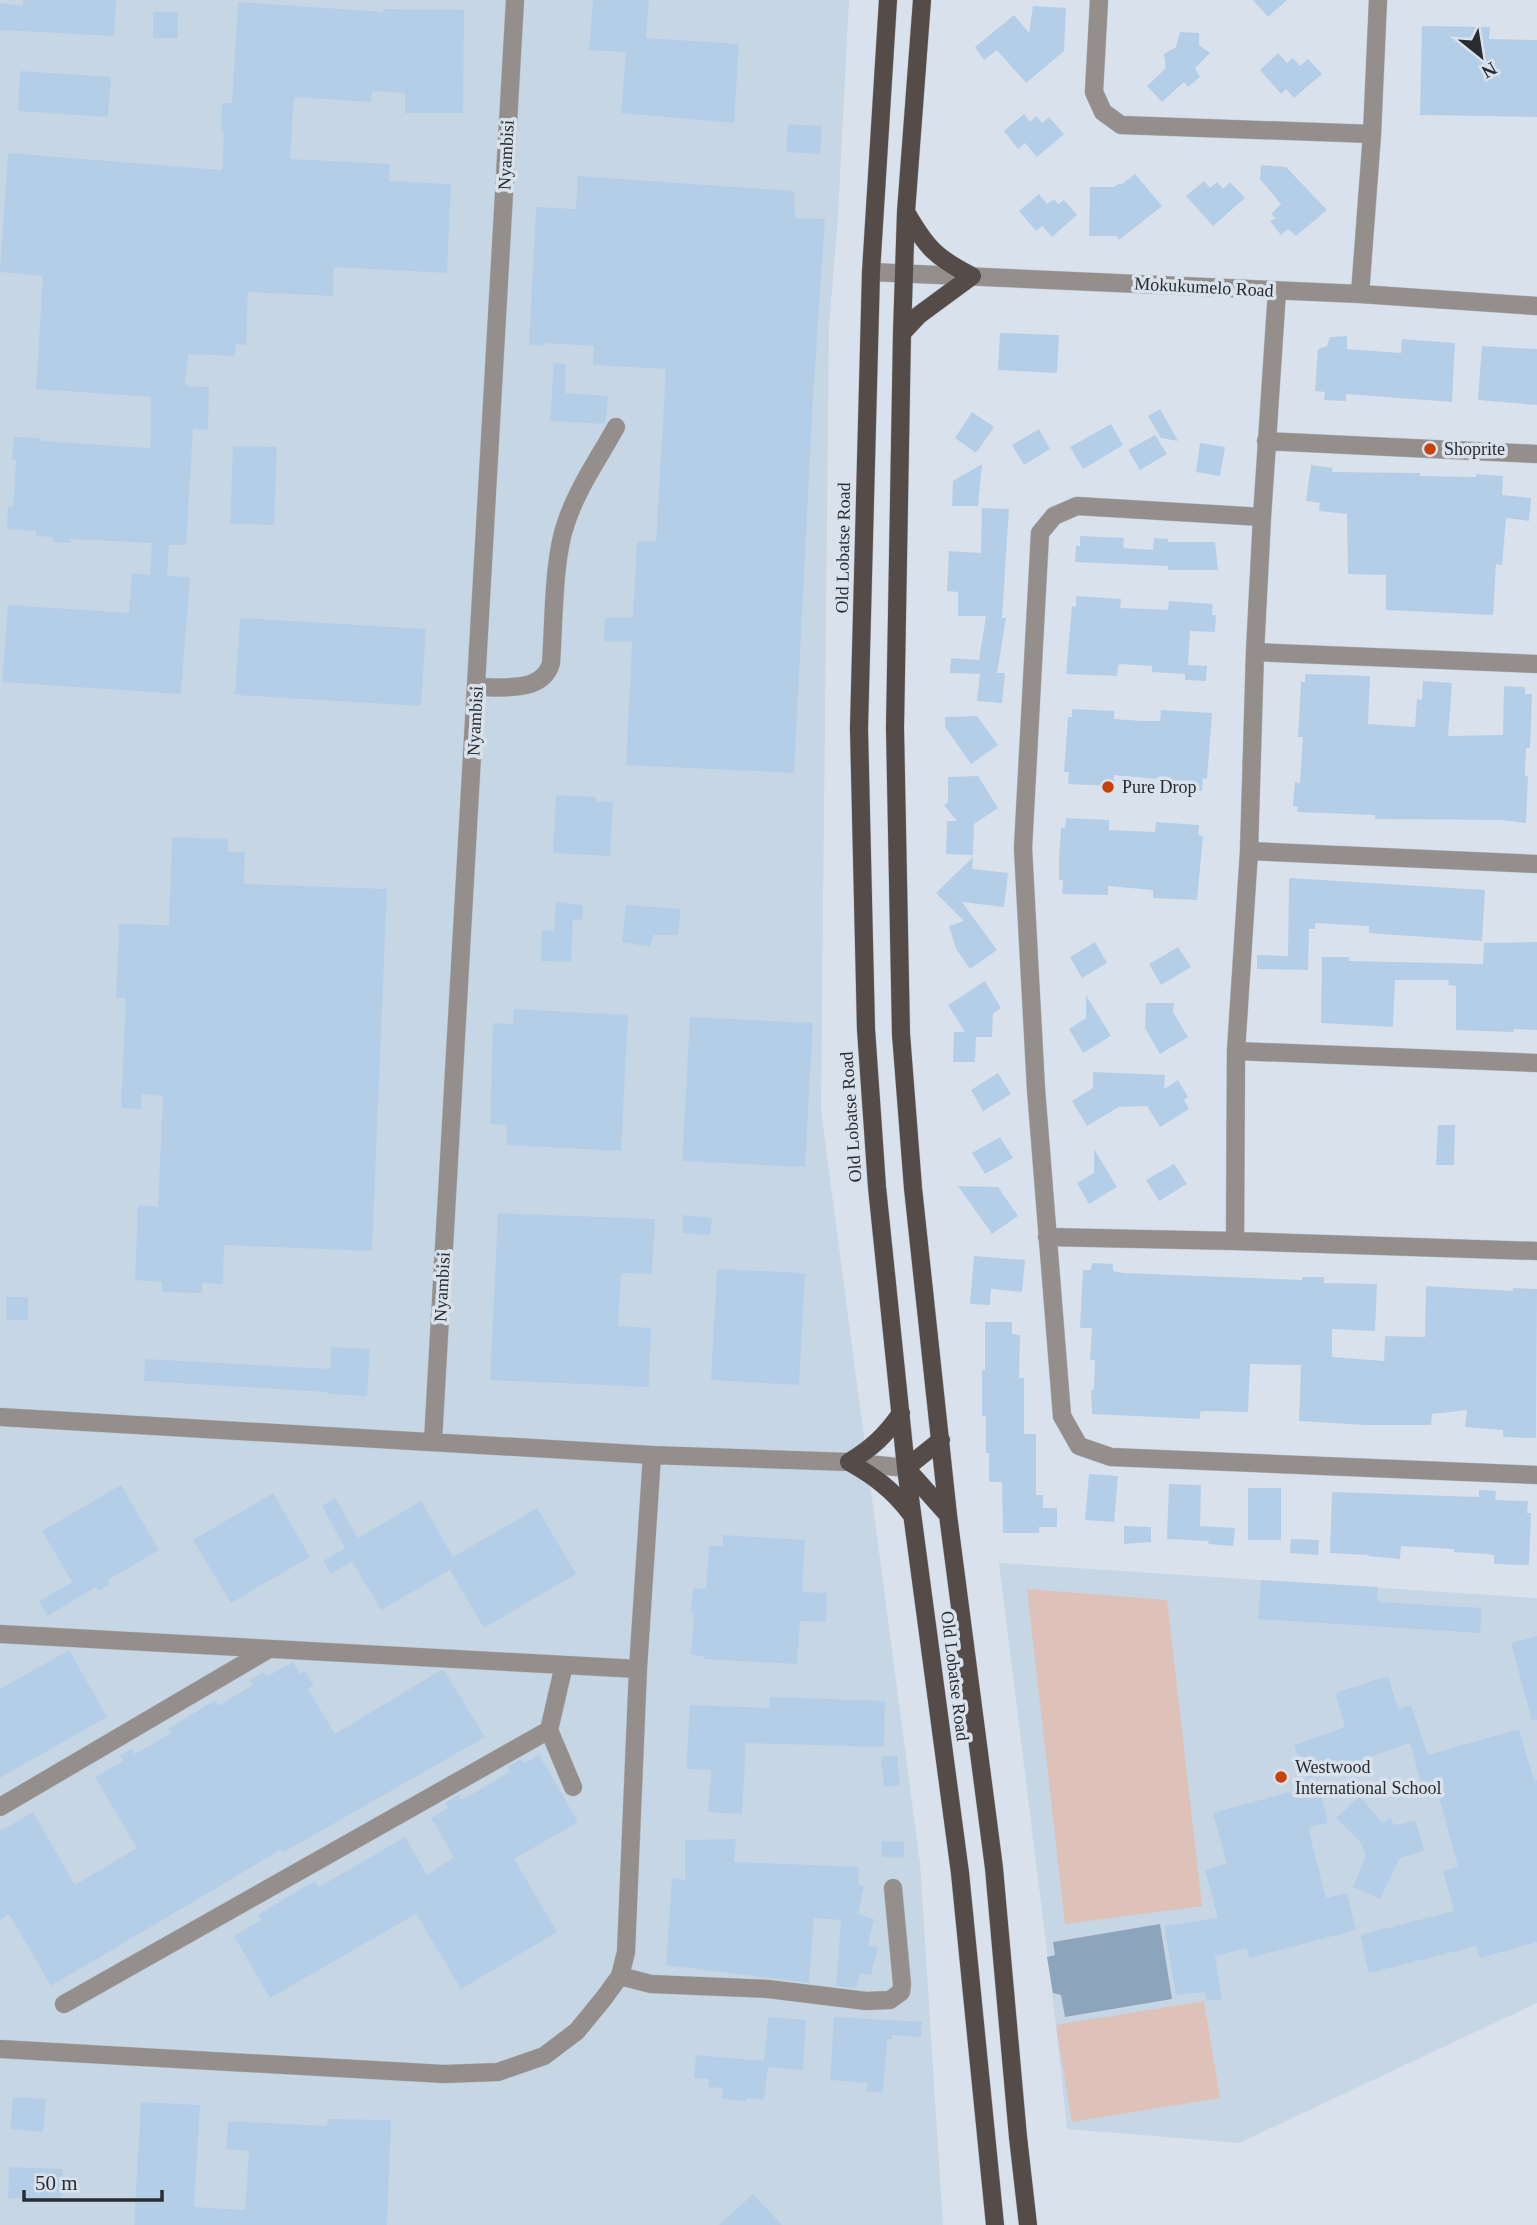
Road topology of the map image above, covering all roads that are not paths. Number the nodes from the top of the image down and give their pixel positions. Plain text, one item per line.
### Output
1 (515, 0) edge
2 (888, 0) edge
3 (922, 0) edge
4 (1099, 0) edge
5 (1378, 0) edge
6 (1372, 134) junction
7 (906, 212) junction
8 (871, 272) junction
9 (903, 273) junction
10 (972, 276) junction
11 (1277, 291) junction
12 (1360, 294) junction
13 (1537, 306) edge
14 (902, 333) junction
15 (615, 427) dead end
16 (1266, 441) junction
17 (1537, 454) edge
18 (1262, 517) junction
19 (1255, 652) junction
20 (1537, 664) edge
21 (477, 687) junction
22 (1249, 851) junction
23 (1537, 864) edge
24 (1236, 1051) junction
25 (1537, 1063) edge
26 (1047, 1237) junction
27 (1235, 1241) junction
28 (1537, 1251) edge
29 (901, 1413) junction
30 (0, 1417) edge
31 (941, 1440) junction
32 (433, 1441) junction
33 (652, 1455) junction
34 (849, 1462) junction
35 (906, 1468) junction
36 (1537, 1475) edge
37 (948, 1515) junction
38 (913, 1516) junction
39 (0, 1634) edge
40 (270, 1649) junction
41 (564, 1665) junction
42 (638, 1669) junction
43 (549, 1730) junction
44 (573, 1787) dead end
45 (0, 1807) edge
46 (893, 1888) dead end
47 (620, 1976) junction
48 (64, 2004) dead end
49 (0, 2049) edge
50 (995, 2225) edge
51 (1028, 2225) edge

1 - 21 street, Nyambisi
2 - 8 main road, Old Lobatse Road
3 - 7 main road, Old Lobatse Road
4 - 6 street
5 - 6 street
6 - 12 street
7 - 9 main road, Old Lobatse Road
7 - 10 main road
8 - 9 street, Mokukumelo Road
8 - 29 main road, Old Lobatse Road
9 - 10 street, Mokukumelo Road
9 - 14 main road, Old Lobatse Road
10 - 11 street, Mokukumelo Road
10 - 14 main road
11 - 12 street, Mokukumelo Road
11 - 16 street
12 - 13 street, Mokukumelo Road
14 - 31 main road, Old Lobatse Road
15 - 21 street
16 - 17 street
16 - 18 street
18 - 19 street
18 - 26 street
19 - 20 street
19 - 22 street
21 - 32 street, Nyambisi
22 - 23 street
22 - 24 street
24 - 25 street
24 - 27 street
26 - 27 street
26 - 36 street
27 - 28 street
29 - 34 main road
29 - 35 main road, Old Lobatse Road
30 - 32 street
31 - 35 main road
31 - 37 main road, Old Lobatse Road
32 - 33 street
33 - 34 street
33 - 42 street
34 - 35 street
34 - 38 main road
35 - 37 main road
35 - 38 main road, Old Lobatse Road
37 - 51 main road, Old Lobatse Road
38 - 50 main road, Old Lobatse Road
39 - 40 street
40 - 41 street
40 - 45 street
41 - 42 street
41 - 43 street
42 - 47 street
43 - 44 street
43 - 48 street
46 - 47 street
47 - 49 street

